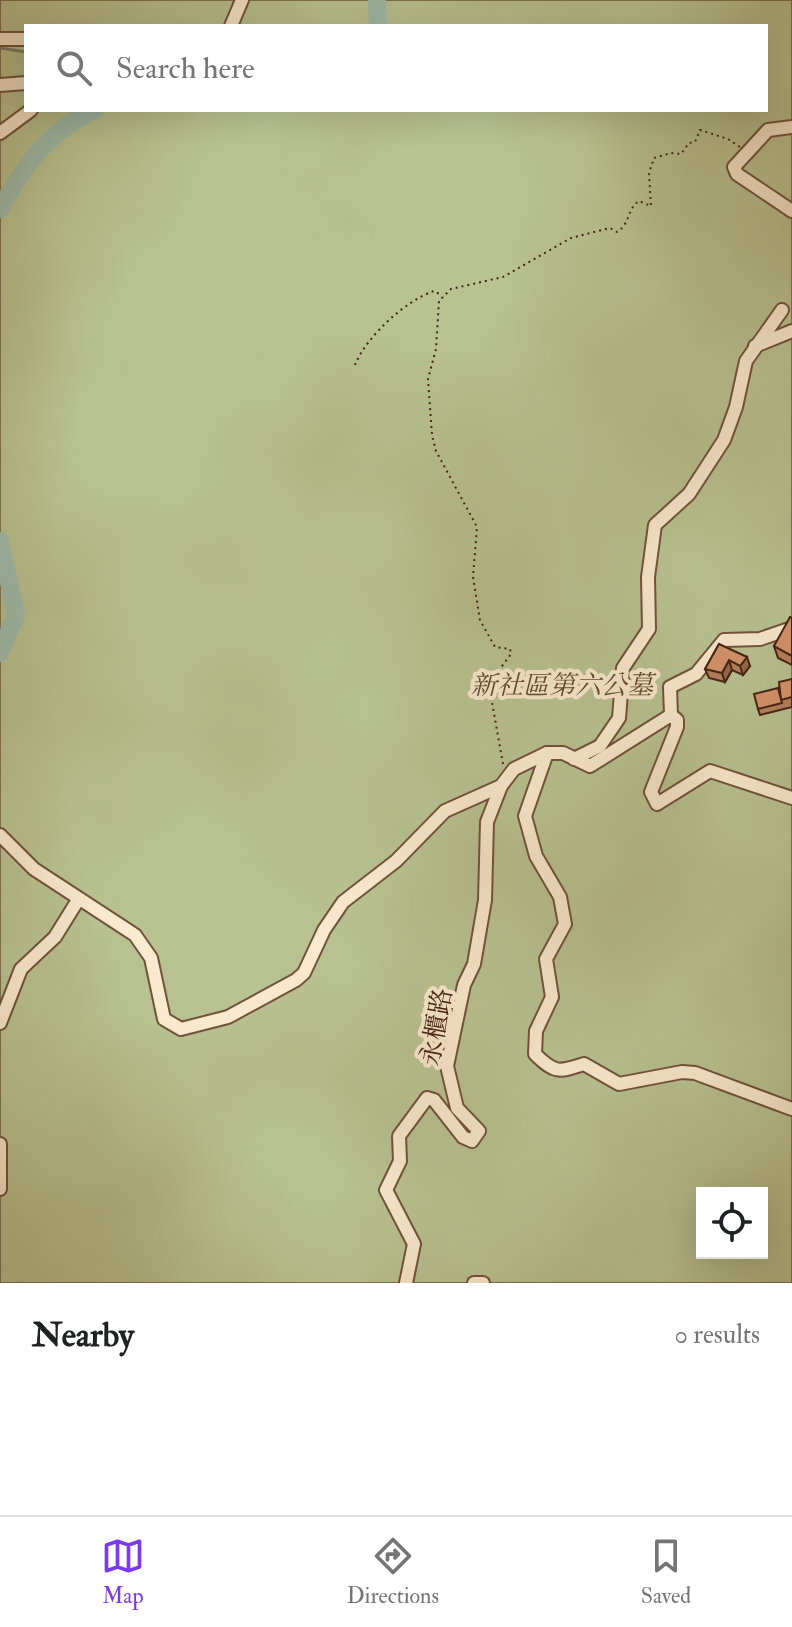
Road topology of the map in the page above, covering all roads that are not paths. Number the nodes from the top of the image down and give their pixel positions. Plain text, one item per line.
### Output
1 (242, 0) edge
2 (232, 24) edge
3 (0, 39) edge
4 (24, 39) edge
5 (24, 83) edge
6 (0, 85) edge
7 (28, 112) edge
8 (792, 127) edge
9 (0, 133) edge
10 (792, 211) edge
11 (782, 310) dead end
12 (792, 331) edge
13 (755, 346) junction
14 (792, 628) edge
15 (671, 715) junction
16 (547, 753) junction
17 (574, 759) junction
18 (503, 782) junction
19 (792, 798) edge
20 (0, 835) edge
21 (78, 900) junction
22 (0, 1023) edge
23 (792, 1109) edge
24 (0, 1144) edge
25 (0, 1189) edge
26 (406, 1283) edge
27 (474, 1283) edge
28 (483, 1283) edge

1 - 2 street
3 - 4 street
5 - 6 street
7 - 9 street
8 - 10 street
11 - 13 street
12 - 13 street
13 - 17 street
14 - 15 street
15 - 17 street
15 - 19 street
16 - 17 street
16 - 18 street
16 - 23 street
18 - 21 street
18 - 26 street, 永櫃路
20 - 21 street
21 - 22 street
24 - 25 street
27 - 28 street

